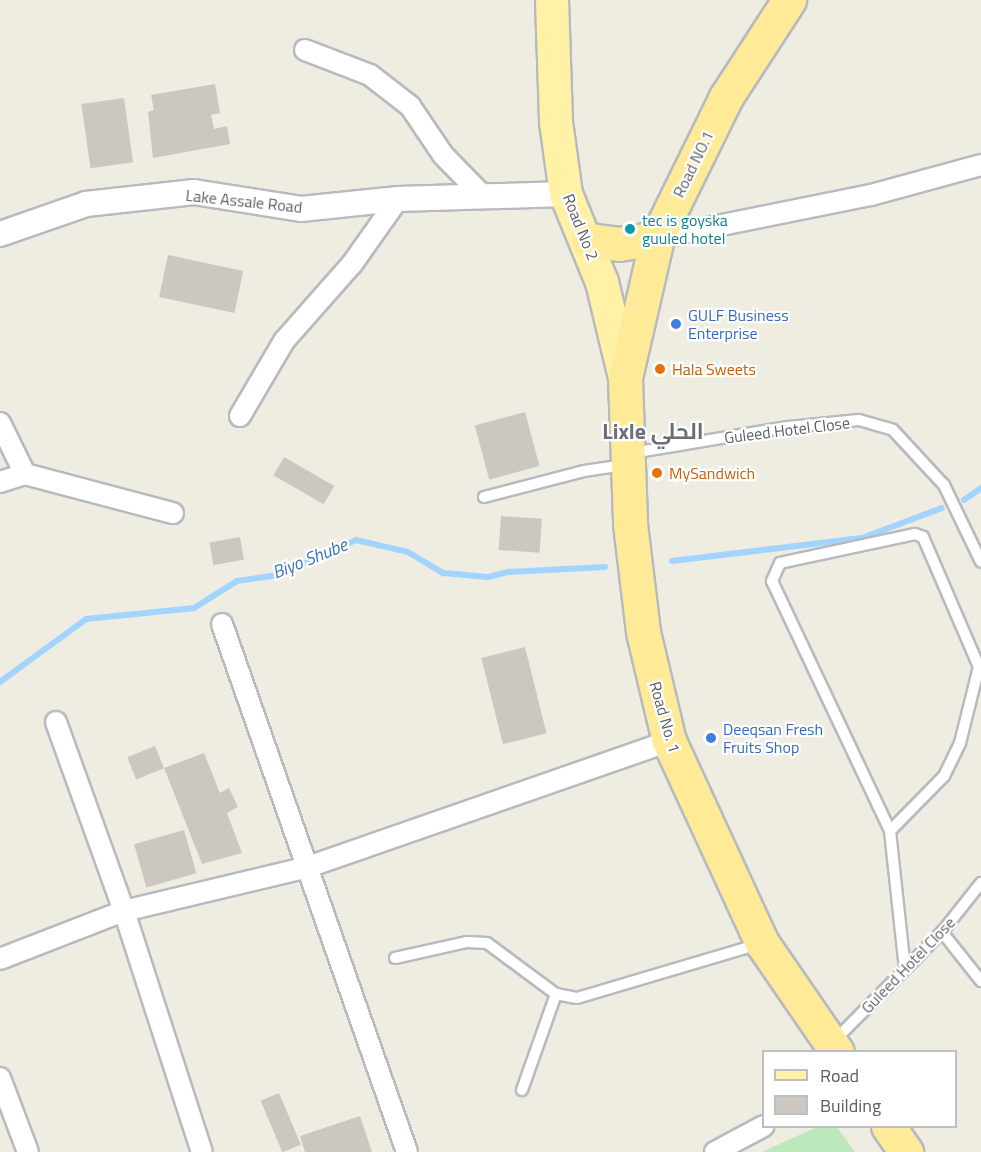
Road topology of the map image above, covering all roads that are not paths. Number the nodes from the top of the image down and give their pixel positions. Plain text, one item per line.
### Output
1 (552, 0) edge
2 (789, 0) edge
3 (304, 50) dead end
4 (981, 165) edge
5 (566, 194) junction
6 (483, 196) junction
7 (398, 199) junction
8 (0, 234) edge
9 (657, 238) junction
10 (588, 240) junction
11 (625, 378) junction
12 (240, 416) dead end
13 (0, 423) edge
14 (628, 459) junction
15 (25, 474) junction
16 (0, 482) edge
17 (484, 497) dead end
18 (172, 513) dead end
19 (981, 562) edge
20 (222, 624) dead end
21 (980, 667) edge
22 (56, 722) dead end
23 (669, 741) junction
24 (890, 831) junction
25 (305, 868) junction
26 (981, 883) edge
27 (124, 911) junction
28 (942, 932) junction
29 (762, 943) junction
30 (0, 958) edge
31 (395, 958) dead end
32 (905, 968) junction
33 (981, 981) edge
34 (556, 994) junction
35 (835, 1048) edge
36 (0, 1078) edge
37 (522, 1090) dead end
38 (762, 1127) edge
39 (889, 1128) edge
40 (28, 1152) edge
41 (202, 1152) edge
42 (407, 1152) edge
43 (715, 1152) edge
44 (906, 1152) edge

1 - 5 main road, Road No 2
2 - 9 highway, Road NO.1
3 - 6 street
4 - 9 street
5 - 6 street, Lake Assale Road
5 - 10 main road, Road No 2
6 - 7 street, Lake Assale Road
7 - 8 street, Lake Assale Road
7 - 12 street
9 - 10 highway
9 - 11 highway, Road NO.1
10 - 11 main road, Road No 2
11 - 14 highway, Road No. 1
13 - 15 street
14 - 17 lane, Guleed Hotel Close
14 - 19 lane, Guleed Hotel Close
14 - 23 highway, Road No. 1
15 - 16 street
15 - 18 street
20 - 25 street
21 - 24 lane
21 - 24 lane
22 - 27 street
23 - 25 street
23 - 29 highway, Road No. 1
24 - 32 lane
25 - 27 street
25 - 42 street
26 - 28 lane, Guleed Hotel Close
27 - 30 street
27 - 41 street
28 - 32 lane, Guleed Hotel Close
28 - 33 lane
29 - 34 lane
29 - 35 highway, Road No. 1
31 - 34 lane
32 - 35 lane, Guleed Hotel Close
34 - 37 lane
36 - 40 street
38 - 43 street
39 - 44 highway

